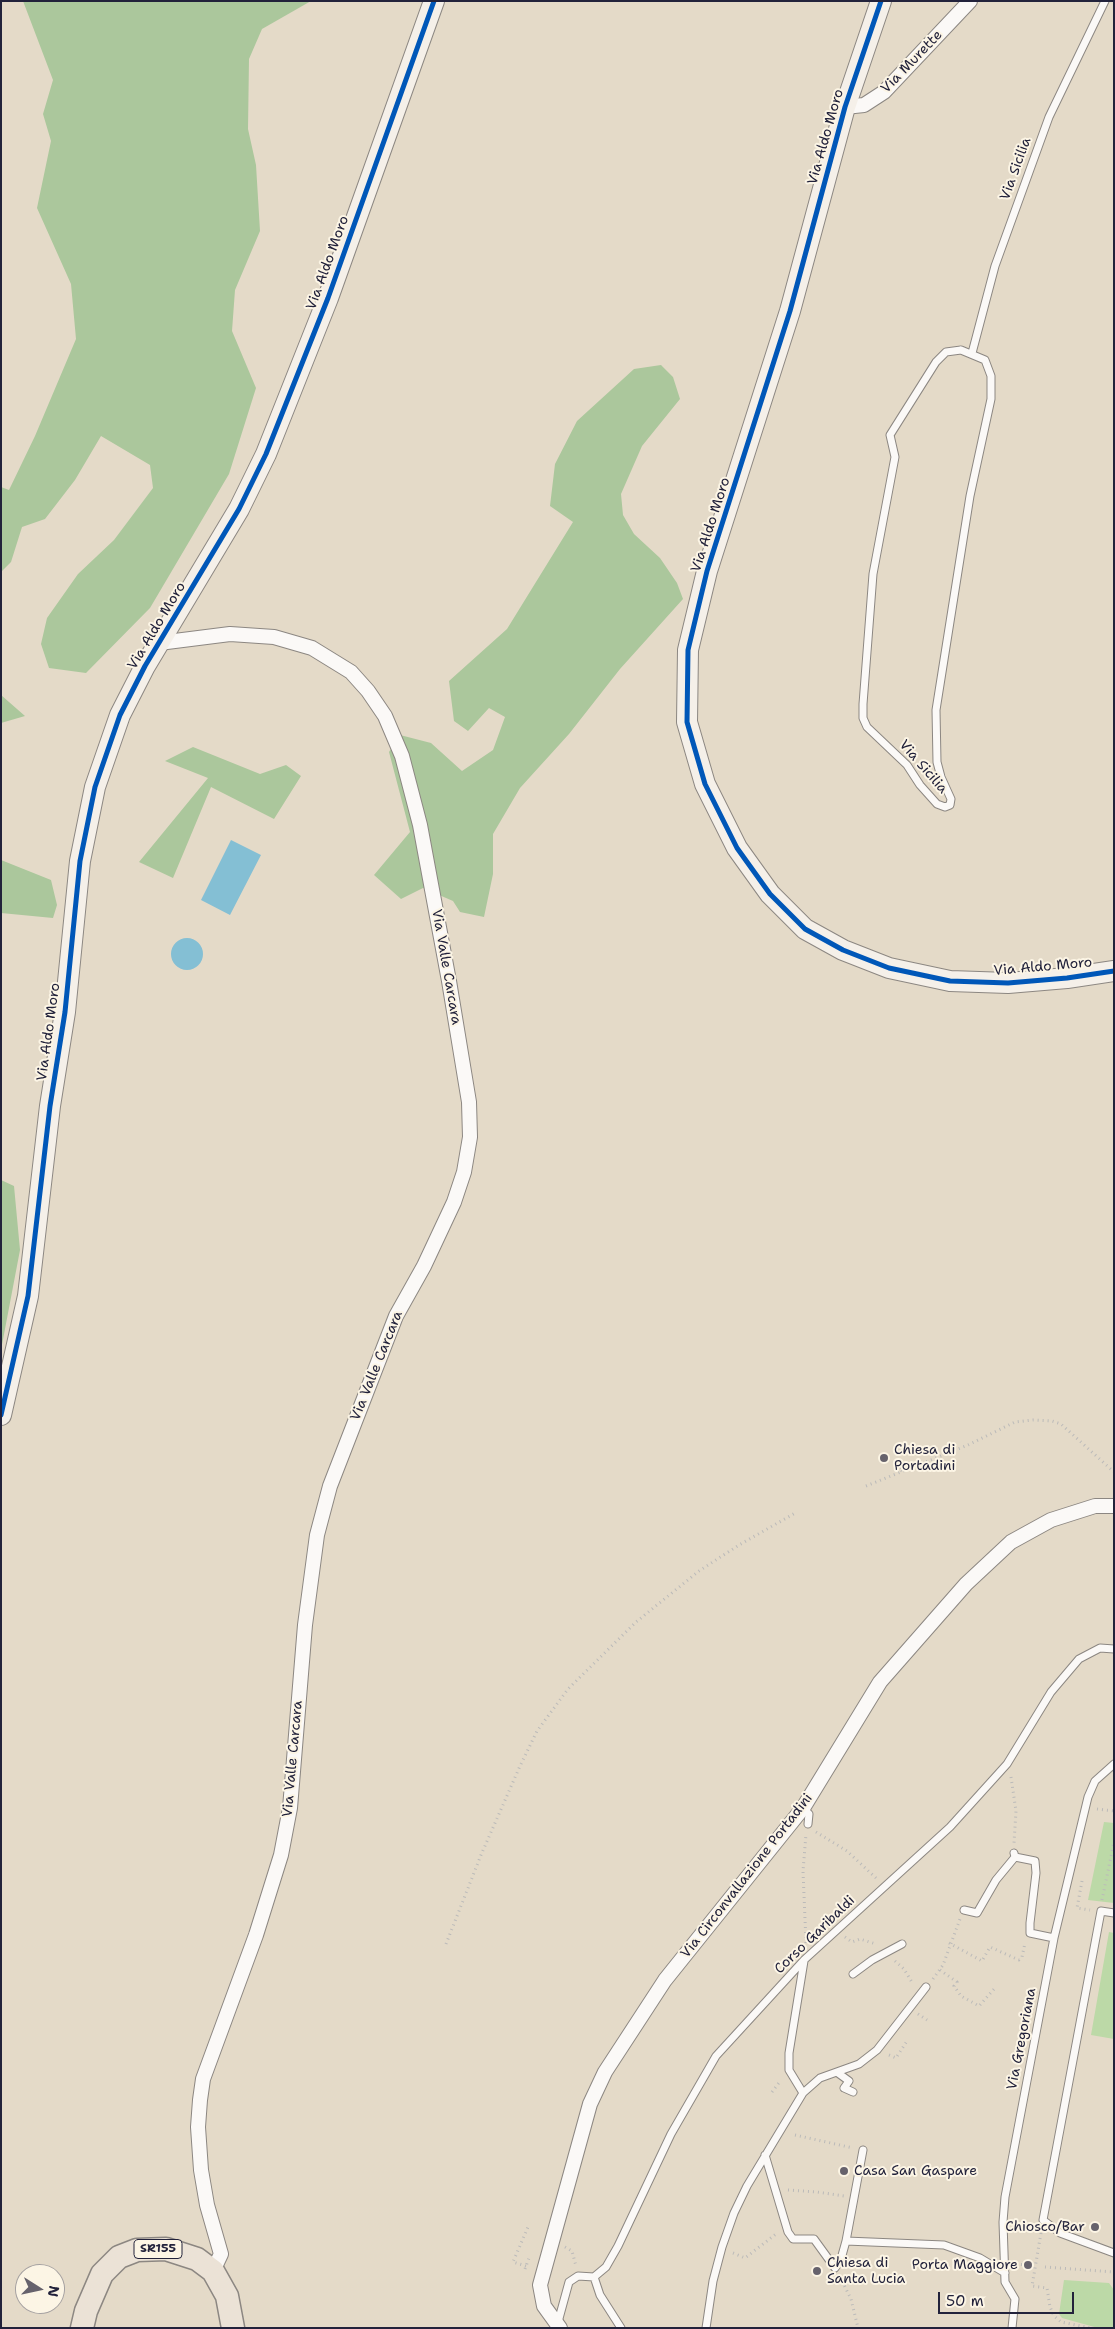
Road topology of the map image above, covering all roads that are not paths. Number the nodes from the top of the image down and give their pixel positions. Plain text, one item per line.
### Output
1 (434, 1) edge
2 (881, 1) edge
3 (970, 1) edge
4 (1105, 1) edge
5 (846, 107) junction
6 (972, 353) junction
7 (159, 643) junction
8 (1114, 971) edge
9 (1, 1415) edge
10 (1114, 1506) edge
11 (1114, 1649) edge
12 (1114, 1764) edge
13 (803, 1808) junction
14 (810, 1827) road end
15 (964, 1910) road end
16 (1114, 1913) edge
17 (1054, 1938) junction
18 (902, 1944) dead end
19 (804, 1960) junction
20 (854, 1974) dead end
21 (926, 1987) road end
22 (838, 2073) junction
23 (853, 2092) dead end
24 (803, 2093) junction
25 (862, 2149) road end
26 (765, 2155) junction
27 (846, 2241) junction
28 (1114, 2253) edge
29 (213, 2271) junction
30 (1004, 2273) junction
31 (594, 2277) junction
32 (558, 2327) edge
33 (82, 2328) edge
34 (233, 2328) edge
35 (621, 2328) edge
36 (706, 2328) edge
37 (1012, 2328) edge

1 - 7 main road, Via Aldo Moro
2 - 5 main road, Via Aldo Moro
3 - 5 street, Via Murette
4 - 6 lane, Via Sicilia
5 - 8 main road, Via Aldo Moro
6 - 6 lane, Via Sicilia
7 - 9 main road, Via Aldo Moro
7 - 29 street, Via Valle Carcara
10 - 13 street, Via Circonvallazione Portadini
11 - 19 lane, Corso Garibaldi
12 - 17 lane, Via Gregoriana
13 - 14 lane
13 - 32 street, Via Circonvallazione Portadini
15 - 17 lane
16 - 28 lane
17 - 30 lane, Via Gregoriana
18 - 20 lane
19 - 24 lane
19 - 31 lane, Corso Garibaldi
21 - 22 lane
22 - 23 lane
22 - 24 lane
24 - 26 lane
25 - 27 lane
26 - 27 lane
26 - 36 lane
27 - 30 lane
29 - 33 main road, SR155
29 - 34 main road, SR155
30 - 37 lane, Via Gregoriana
31 - 32 lane
31 - 35 lane

